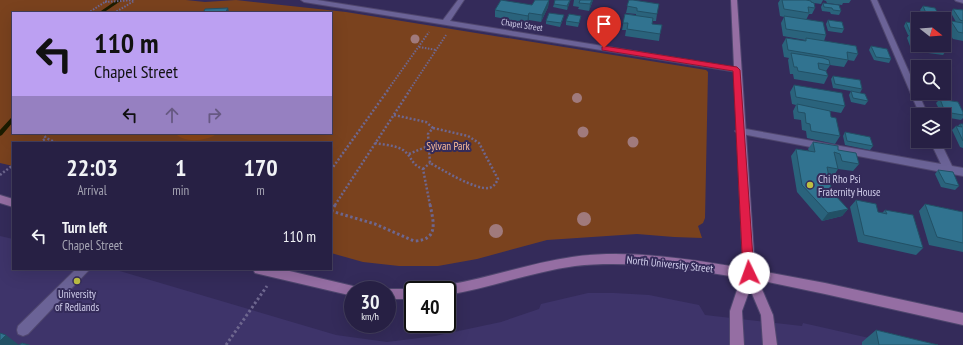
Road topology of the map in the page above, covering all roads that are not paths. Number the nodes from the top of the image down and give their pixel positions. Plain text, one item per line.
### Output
1 (304, 0) edge
2 (461, 0) edge
3 (734, 0) edge
4 (874, 0) edge
5 (958, 0) edge
6 (323, 1) edge
7 (963, 1) edge
8 (449, 24) junction
9 (737, 70) junction
10 (921, 108) edge
11 (740, 131) junction
12 (939, 148) edge
13 (948, 169) junction
14 (963, 172) edge
15 (0, 199) edge
16 (12, 203) edge
17 (83, 270) edge
18 (264, 270) edge
19 (749, 273) junction
20 (456, 289) edge
21 (344, 290) edge
22 (963, 318) edge
23 (23, 330) dead end
24 (737, 345) edge
25 (770, 345) edge

1 - 6 street, Chapel Street
2 - 8 street
3 - 9 street
4 - 10 street
5 - 7 street
6 - 8 street, Chapel Street
8 - 9 street, Chapel Street
9 - 11 street
11 - 13 street
11 - 19 street
12 - 13 street
13 - 14 street
15 - 16 street
17 - 23 street
18 - 21 street
19 - 20 street, North University Street
19 - 22 street, North University Street
19 - 24 street
19 - 25 street

